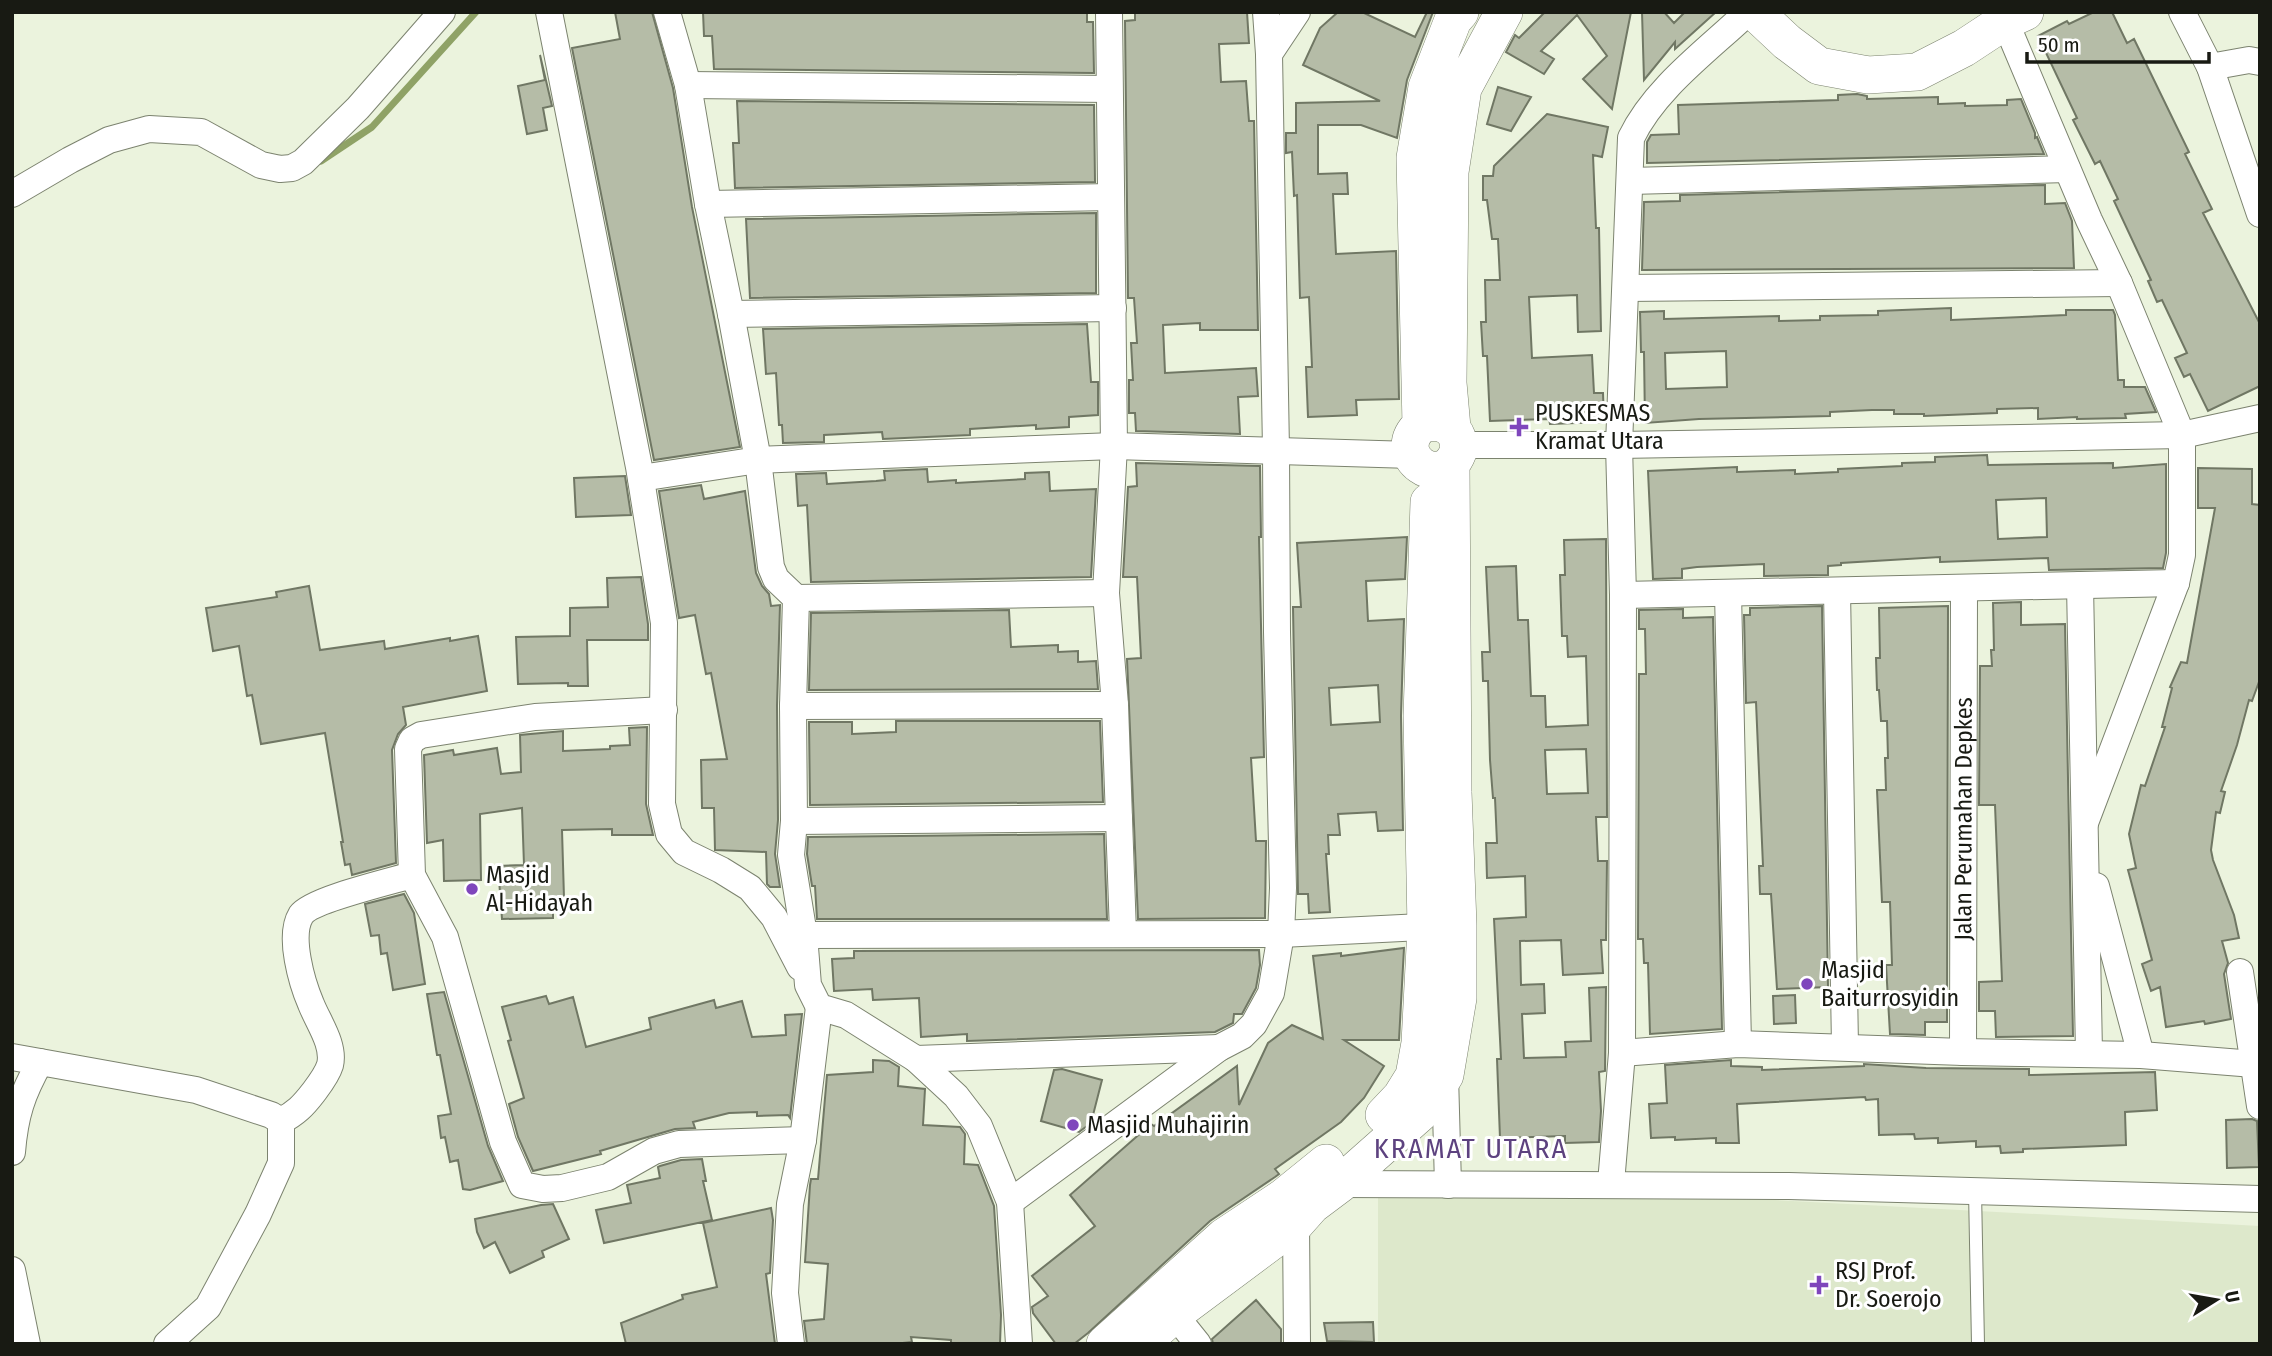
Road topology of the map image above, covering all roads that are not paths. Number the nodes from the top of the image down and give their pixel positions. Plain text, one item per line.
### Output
1 (442, 12) edge
2 (549, 12) edge
3 (667, 12) edge
4 (1109, 12) edge
5 (1266, 12) edge
6 (1297, 12) edge
7 (1460, 12) edge
8 (1504, 12) edge
9 (1748, 12) edge
10 (1755, 12) edge
11 (2182, 12) edge
12 (2015, 17) edge
13 (1269, 54) junction
14 (2260, 62) edge
15 (2210, 67) junction
16 (688, 85) junction
17 (1109, 89) junction
18 (2067, 169) junction
19 (1630, 181) junction
20 (12, 194) edge
21 (1111, 197) junction
22 (708, 204) junction
23 (2260, 214) edge
24 (2119, 283) junction
25 (1626, 288) junction
26 (1113, 308) junction
27 (731, 314) junction
28 (2260, 418) edge
29 (2182, 435) junction
30 (1619, 445) junction
31 (1114, 446) junction
32 (1437, 448) junction
33 (1276, 450) junction
34 (758, 460) junction
35 (641, 478) junction
36 (2176, 583) junction
37 (2080, 585) junction
38 (1965, 588) junction
39 (1838, 591) junction
40 (1106, 593) junction
41 (1728, 593) junction
42 (1623, 596) junction
43 (796, 598) junction
44 (1115, 705) junction
45 (793, 706) junction
46 (664, 710) junction
47 (1119, 818) junction
48 (794, 821) junction
49 (2085, 834) junction
50 (412, 875) junction
51 (1442, 926) junction
52 (1124, 933) junction
53 (1281, 934) junction
54 (804, 935) junction
55 (2240, 972) dead end
56 (814, 996) junction
57 (1738, 1044) junction
58 (1845, 1046) junction
59 (1219, 1048) junction
60 (1963, 1052) junction
61 (1622, 1053) junction
62 (2090, 1054) junction
63 (2141, 1055) junction
64 (12, 1057) edge
65 (916, 1059) junction
66 (40, 1062) junction
67 (2255, 1064) junction
68 (1445, 1075) junction
69 (2260, 1106) edge
70 (290, 1116) junction
71 (803, 1140) junction
72 (12, 1152) edge
73 (1611, 1183) junction
74 (1340, 1184) junction
75 (1448, 1185) junction
76 (1975, 1191) junction
77 (2260, 1199) edge
78 (1010, 1202) junction
79 (1290, 1210) junction
80 (12, 1270) edge
81 (1174, 1314) junction
82 (27, 1344) edge
83 (167, 1344) edge
84 (791, 1344) edge
85 (1019, 1344) edge
86 (1105, 1344) edge
87 (1140, 1344) edge
88 (1198, 1344) edge
89 (1297, 1344) edge
90 (1978, 1344) edge

1 - 20 street
2 - 35 street
3 - 16 street
4 - 17 street
5 - 13 street
6 - 13 street
7 - 32 street
8 - 32 street
9 - 19 street
10 - 12 street
11 - 15 street
12 - 18 street
13 - 33 street
14 - 15 street
15 - 23 street
16 - 17 street
16 - 22 street
17 - 21 street
18 - 19 street
18 - 24 street
19 - 25 street
21 - 22 street
21 - 26 street
22 - 27 street
24 - 25 street
24 - 29 street
25 - 30 street
26 - 27 street
26 - 31 street
27 - 34 street
28 - 29 street
29 - 30 street
29 - 36 street
30 - 32 street
30 - 42 street
31 - 33 street
31 - 34 street
31 - 40 street
32 - 33 street
32 - 51 street
33 - 53 street
34 - 35 street
34 - 43 street
35 - 46 street
36 - 37 street
36 - 49 street
37 - 38 street
37 - 49 street
38 - 39 street
38 - 60 street, Jalan Perumahan Depkes
39 - 41 street
39 - 58 street
40 - 43 street
40 - 44 street
41 - 42 street
41 - 57 street
42 - 61 street
43 - 45 street
44 - 45 street
44 - 47 street
45 - 48 street
46 - 50 street
46 - 56 street
47 - 48 street
47 - 52 street
48 - 54 street
49 - 62 street
49 - 63 street
50 - 70 street
50 - 71 street
51 - 53 street
51 - 68 street
51 - 79 street
52 - 53 street
52 - 54 street
53 - 59 street
54 - 56 street
55 - 67 street
56 - 65 street
56 - 71 street
57 - 58 street
57 - 61 street
58 - 60 street
59 - 65 street
59 - 78 street
60 - 62 street
61 - 73 street
62 - 63 street
63 - 67 street
64 - 66 street
65 - 78 street
66 - 70 street
66 - 72 street
67 - 69 street
68 - 74 street
68 - 75 street
70 - 83 street
71 - 84 street
73 - 75 street
73 - 76 street
74 - 75 street
74 - 79 street
76 - 77 street
76 - 90 lane
78 - 85 street
79 - 81 street
79 - 86 street
79 - 89 street
80 - 82 street
81 - 87 street
81 - 88 street

